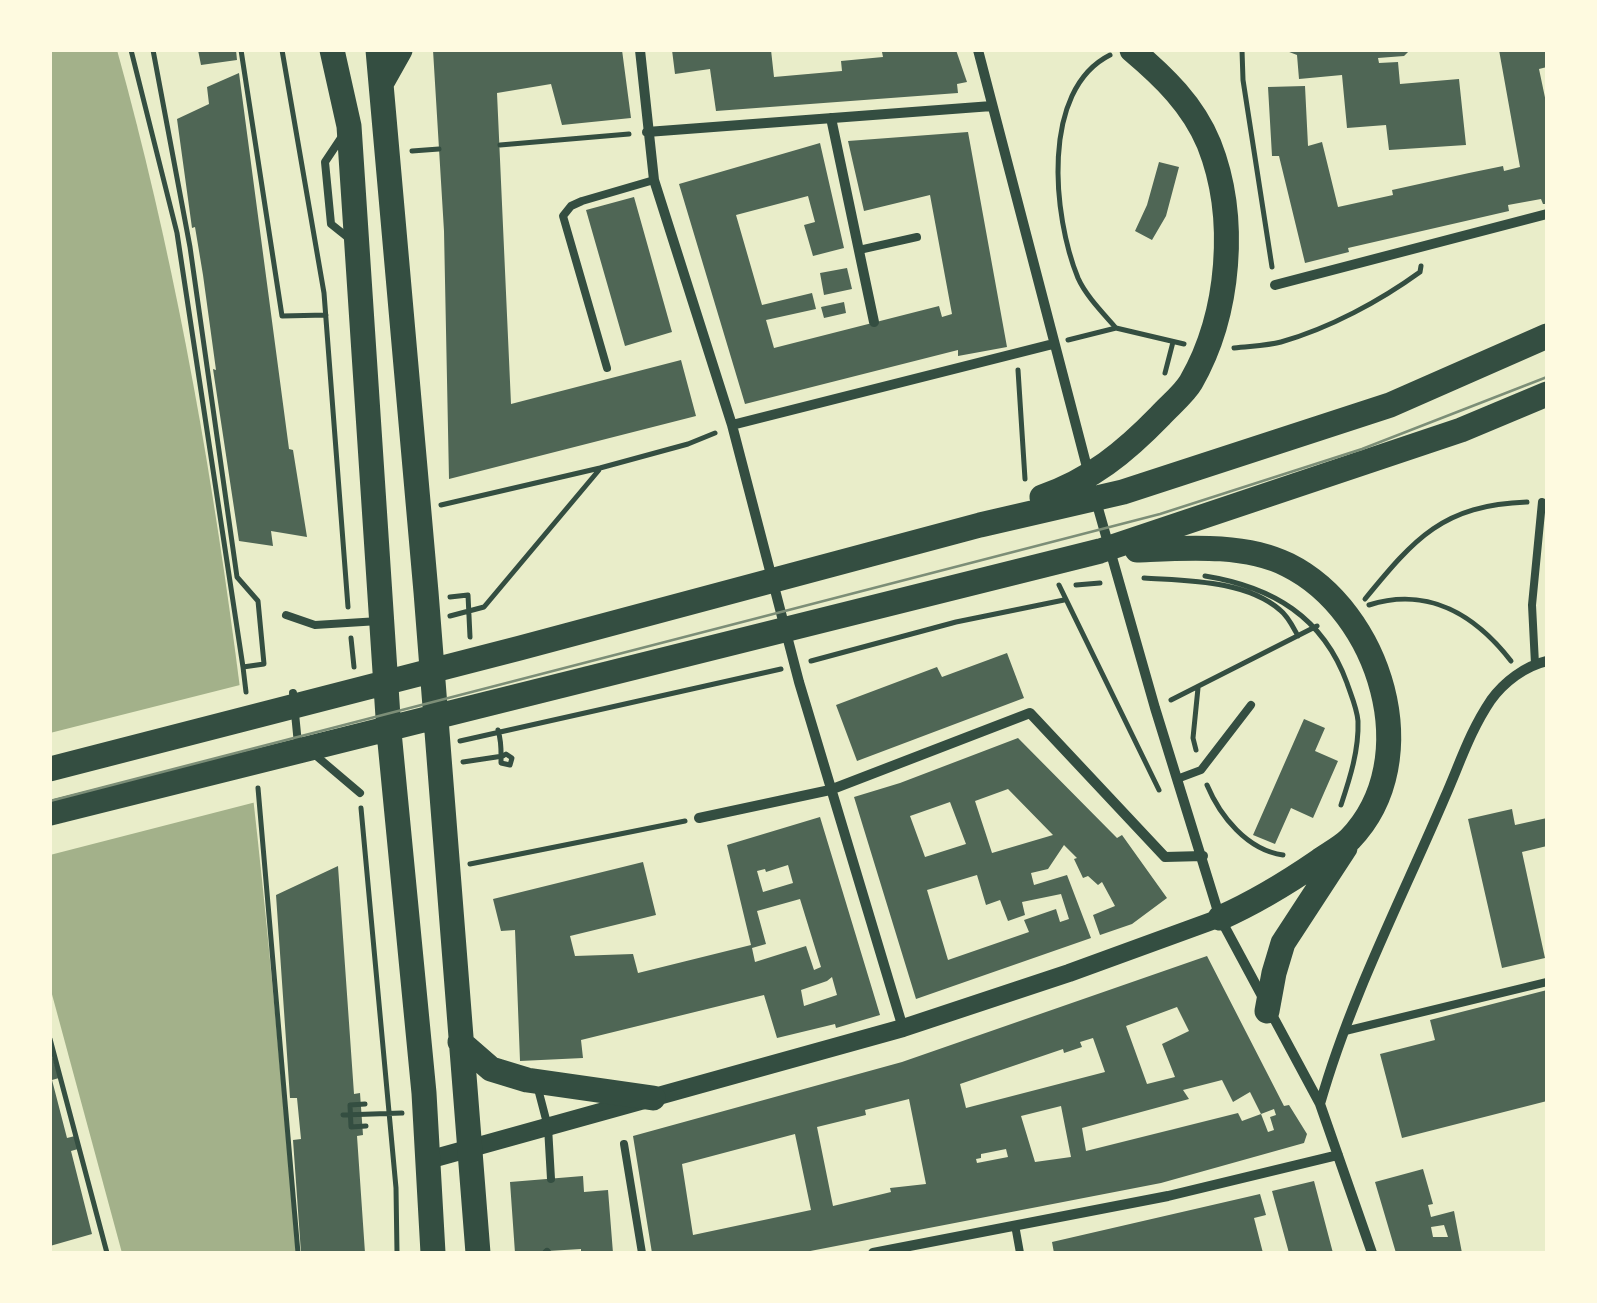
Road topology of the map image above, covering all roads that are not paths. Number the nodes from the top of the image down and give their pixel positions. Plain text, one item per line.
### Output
1 (332, 50) edge
2 (378, 50) edge
3 (400, 50) edge
4 (640, 50) edge
5 (978, 50) edge
6 (1118, 51) edge
7 (382, 82) junction
8 (992, 106) junction
9 (831, 118) junction
10 (647, 132) junction
11 (654, 180) junction
12 (1547, 214) edge
13 (917, 237) dead end
14 (859, 250) junction
15 (1275, 285) road end
16 (874, 322) dead end
17 (1547, 336) edge
18 (1054, 344) junction
19 (608, 368) dead end
20 (885, 369) dead end
21 (889, 384) junction
22 (1547, 394) edge
23 (732, 425) junction
24 (1542, 502) road end
25 (980, 525) junction
26 (1172, 540) junction
27 (286, 615) dead end
28 (384, 620) junction
29 (1541, 662) edge
30 (293, 693) dead end
31 (1251, 706) dead end
32 (50, 768) edge
33 (1177, 779) junction
34 (830, 790) junction
35 (360, 793) road end
36 (50, 812) edge
37 (699, 818) road end
38 (1342, 829) junction
39 (1203, 856) junction
40 (1220, 918) junction
41 (1547, 982) edge
42 (1268, 1011) junction
43 (903, 1028) junction
44 (1345, 1032) junction
45 (460, 1042) junction
46 (536, 1082) junction
47 (652, 1098) junction
48 (1320, 1104) junction
49 (548, 1127) junction
50 (624, 1144) dead end
51 (469, 1148) junction
52 (1338, 1154) junction
53 (428, 1160) junction
54 (551, 1179) dead end
55 (1014, 1225) junction
56 (433, 1253) edge
57 (478, 1253) edge
58 (642, 1253) edge
59 (873, 1253) edge
60 (1020, 1253) edge
61 (1372, 1253) edge

1 - 28 main road
2 - 7 main road
3 - 7 main road
4 - 10 street
5 - 8 street
6 - 25 main road
7 - 45 main road
8 - 9 street
8 - 18 street
9 - 10 street
9 - 14 street
10 - 11 street
11 - 19 lane
11 - 23 street
12 - 15 street
13 - 14 lane
14 - 16 street
17 - 25 main road
18 - 21 street
18 - 33 street
20 - 21 street
21 - 23 street
22 - 26 main road
23 - 34 street
24 - 29 lane
25 - 32 main road
26 - 36 main road
26 - 38 main road
27 - 28 lane
28 - 53 main road
29 - 44 street
30 - 35 lane
31 - 33 lane
33 - 39 street
34 - 37 street
34 - 39 street
34 - 43 street
38 - 40 main road
38 - 42 main road
39 - 40 street
40 - 42 street
40 - 43 street
41 - 44 lane
42 - 48 street
43 - 47 street
44 - 48 street
45 - 46 main road
45 - 51 main road
46 - 47 main road
46 - 49 lane
47 - 49 street
48 - 52 street
49 - 51 street
49 - 54 lane
50 - 58 lane
51 - 53 street
51 - 57 main road
52 - 55 street
52 - 61 street
53 - 56 main road
55 - 59 street
55 - 60 lane

